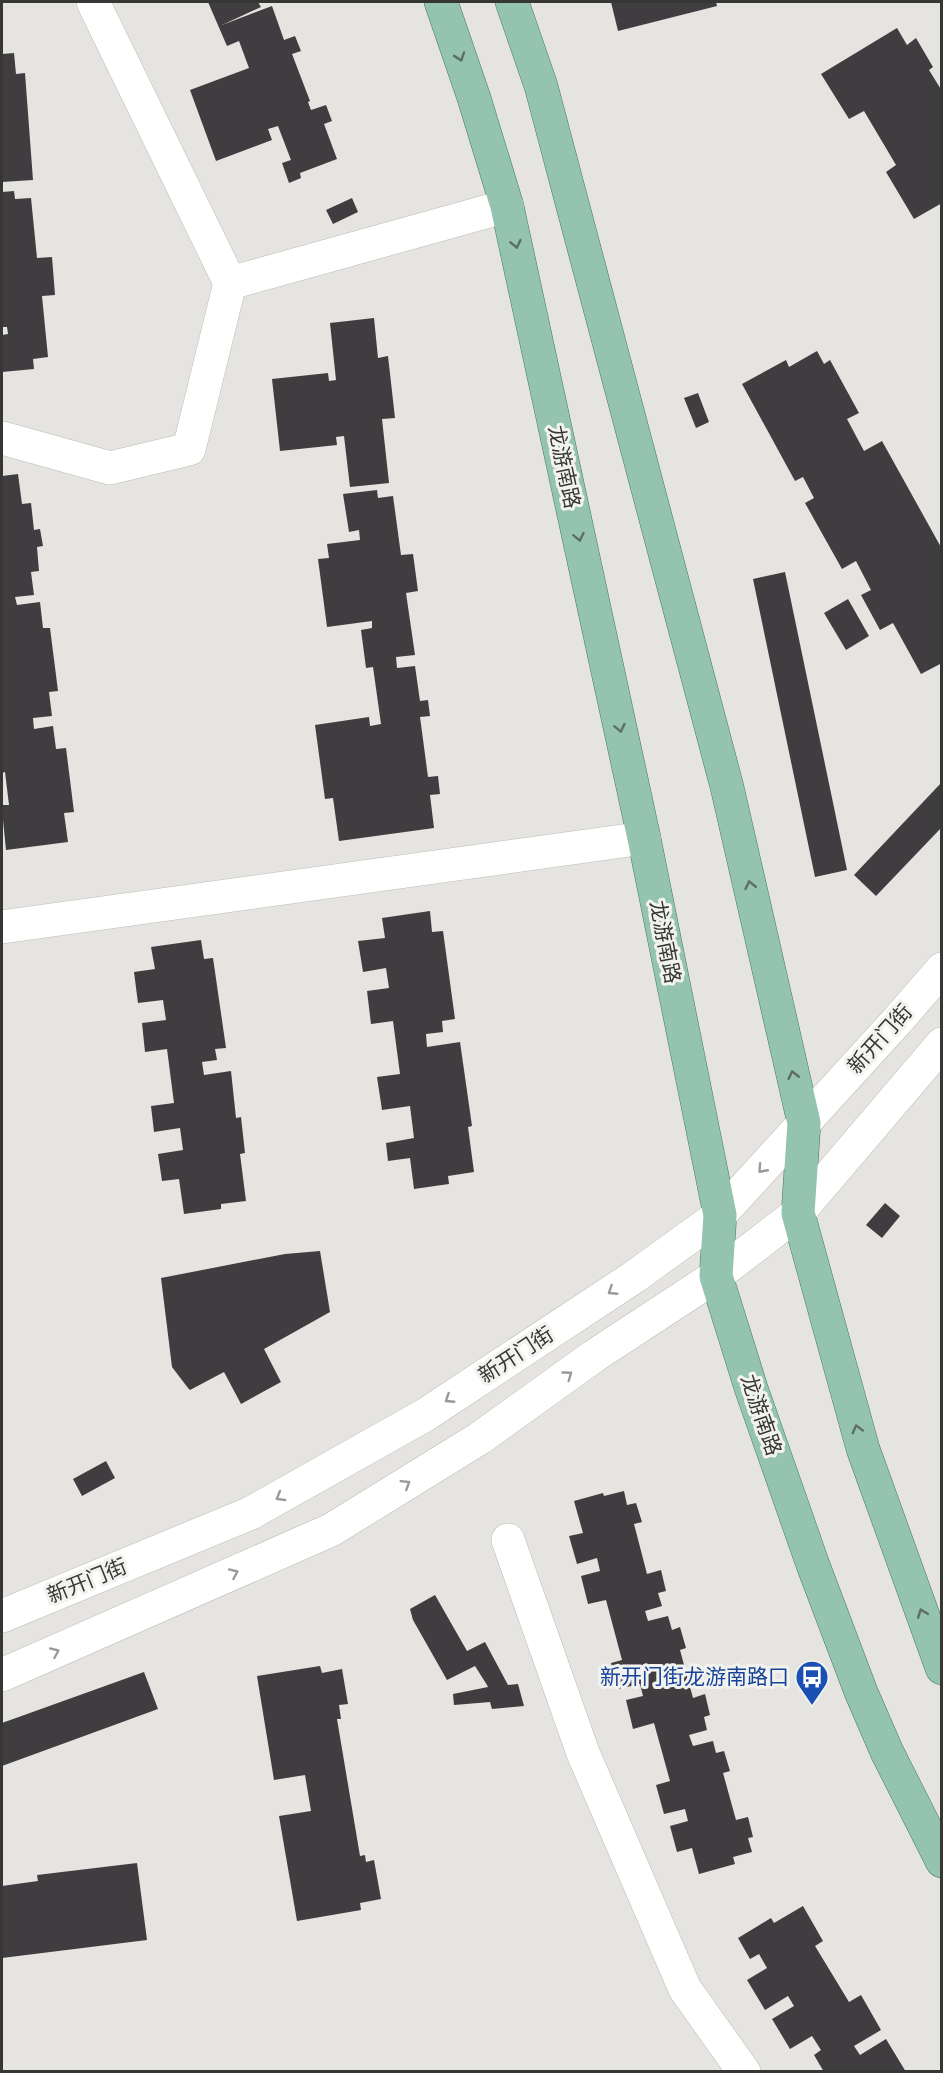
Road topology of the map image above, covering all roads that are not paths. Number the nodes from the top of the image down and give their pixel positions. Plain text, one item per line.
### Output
1 (93, 2) edge
2 (441, 2) edge
3 (512, 2) edge
4 (507, 206) junction
5 (230, 283) junction
6 (2, 438) edge
7 (644, 838) junction
8 (2, 927) edge
9 (942, 969) edge
10 (942, 1044) edge
11 (804, 1123) junction
12 (798, 1213) junction
13 (720, 1215) junction
14 (716, 1276) junction
15 (508, 1540) dead end
16 (2, 1616) edge
17 (942, 1668) edge
18 (2, 1676) edge
19 (942, 1861) edge
20 (744, 2072) edge

1 - 5 street
2 -> 4 main road, 龙游南路
11 -> 3 main road
4 - 5 street
4 -> 7 main road, 龙游南路
5 - 6 street
7 - 8 street
7 - 13 main road, 龙游南路
9 - 11 street, 新开门街
10 - 12 street
11 - 12 main road
11 -> 13 street, 新开门街
12 - 14 street
17 -> 12 main road
13 - 14 main road, 龙游南路
13 -> 16 street, 新开门街
18 -> 14 street
14 - 19 main road, 龙游南路
15 - 20 street

